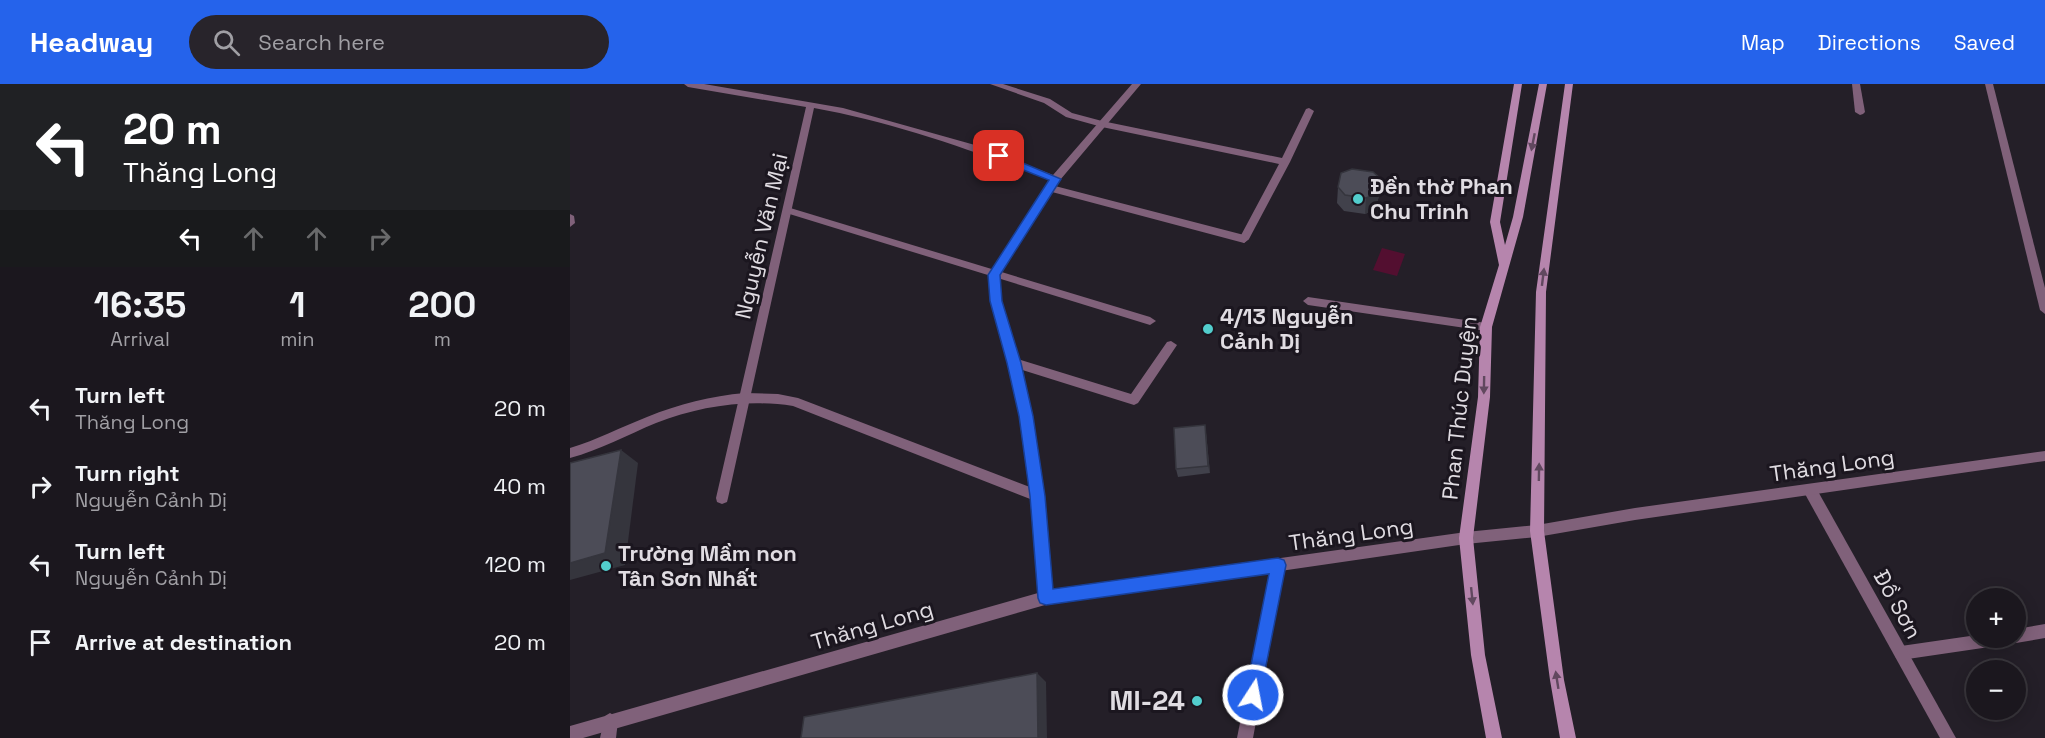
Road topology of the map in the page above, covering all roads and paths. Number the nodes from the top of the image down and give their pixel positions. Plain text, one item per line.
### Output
1 (688, 84) edge
2 (1137, 84) edge
3 (1518, 84) edge
4 (1543, 84) edge
5 (1569, 84) edge
6 (1856, 84) edge
7 (1989, 84) edge
8 (999, 85) edge
9 (811, 104) junction
10 (1310, 111) dead end
11 (1860, 112) dead end
12 (1102, 124) junction
13 (1285, 162) junction
14 (1052, 183) junction
15 (787, 210) junction
16 (570, 218) edge
17 (570, 223) edge
18 (1504, 267) junction
19 (994, 275) junction
20 (1308, 301) dead end
21 (2045, 310) edge
22 (1150, 321) dead end
23 (1486, 327) junction
24 (1171, 345) dead end
25 (1014, 363) junction
26 (744, 398) junction
27 (570, 453) edge
28 (2045, 456) edge
29 (1810, 490) junction
30 (1038, 496) junction
31 (722, 498) dead end
32 (1537, 531) junction
33 (1466, 538) junction
34 (1278, 565) junction
35 (1046, 598) junction
36 (2045, 631) edge
37 (2026, 634) edge
38 (1966, 643) edge
39 (1901, 653) junction
40 (610, 721) junction
41 (570, 734) edge
42 (608, 738) edge
43 (1245, 738) edge
44 (1494, 738) edge
45 (1568, 738) edge
46 (1948, 738) edge

1 - 9 street
2 - 12 street
3 - 18 main road, Phan Thúc Duyện
4 -> 18 main road
32 -> 5 main road
6 - 11 street
7 - 21 street
8 - 12 street
9 - 14 street
9 - 15 street, Nguyễn Văn Mại
10 - 13 street
12 - 13 street
12 - 14 street
13 - 14 street
14 - 19 street
15 - 19 street
15 - 26 street, Nguyễn Văn Mại
16 - 17 street
18 - 23 main road, Phan Thúc Duyện
19 - 22 street
19 - 25 street
20 - 23 street
23 -> 33 main road, Phan Thúc Duyện
24 - 25 street
25 - 30 street
26 - 27 street
26 - 30 street
26 - 31 street, Nguyễn Văn Mại
28 - 29 street, Thăng Long
29 - 32 street, Thăng Long
29 - 39 street, Đồ Sơn
30 - 35 street
32 - 33 street, Thăng Long
45 -> 32 main road
33 - 34 street, Thăng Long
33 -> 44 main road, Phan Thúc Duyện
34 - 35 street, Thăng Long
34 - 43 street
35 - 40 street, Thăng Long
36 - 37 street
38 - 39 street
39 - 46 street, Đồ Sơn
40 - 41 street, Thăng Long
40 - 42 street

